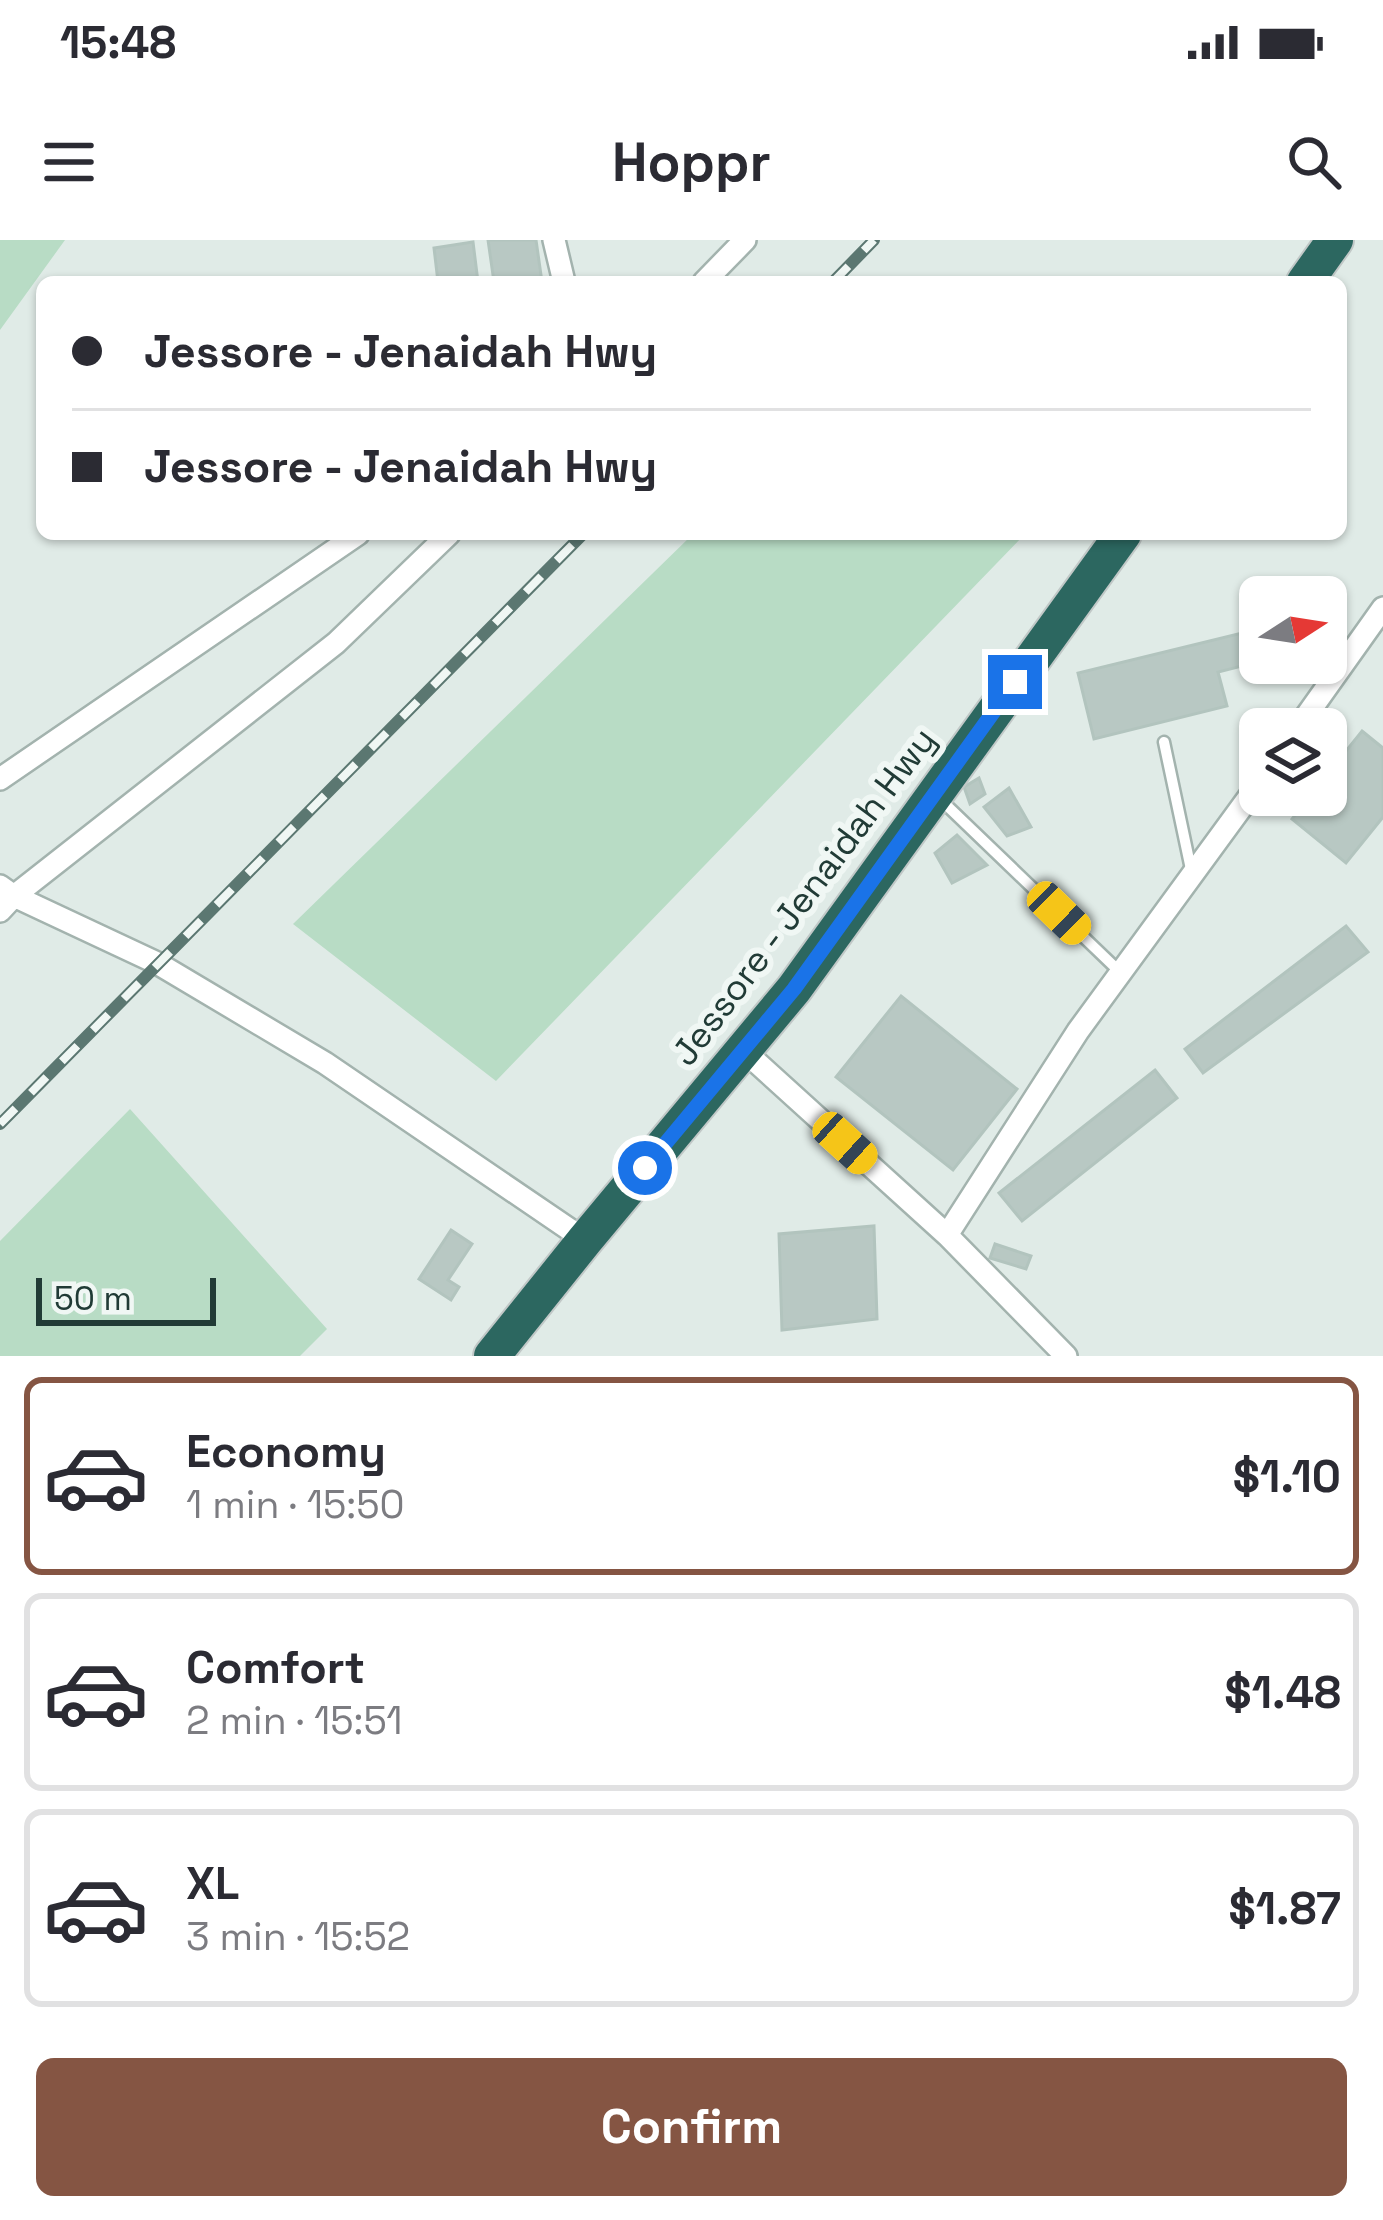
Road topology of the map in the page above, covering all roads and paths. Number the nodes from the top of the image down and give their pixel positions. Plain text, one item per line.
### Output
1 (554, 240) edge
2 (745, 240) edge
3 (1336, 240) edge
4 (563, 276) edge
5 (710, 276) edge
6 (1309, 276) edge
7 (349, 540) edge
8 (443, 540) edge
9 (1119, 540) edge
10 (1383, 608) edge
11 (1313, 708) edge
12 (1163, 742) dead end
13 (0, 778) edge
14 (934, 794) junction
15 (1239, 812) edge
16 (1193, 877) junction
17 (5, 898) edge
18 (1121, 973) junction
19 (743, 1050) junction
20 (947, 1235) junction
21 (585, 1240) junction
22 (493, 1356) edge
23 (1066, 1356) edge

1 - 4 street
2 - 5 street
3 - 6 highway
7 - 13 street
8 - 17 street
9 - 14 highway, Jessore - Jenaidah Hwy
10 - 11 street
12 - 16 lane
14 - 18 lane
14 - 19 highway, Jessore - Jenaidah Hwy
15 - 16 street
16 - 18 street
17 - 21 street
18 - 20 street
19 - 20 street
19 - 21 highway, Jessore - Jenaidah Hwy
20 - 23 street
21 - 22 highway, Jessore - Jenaidah Hwy

